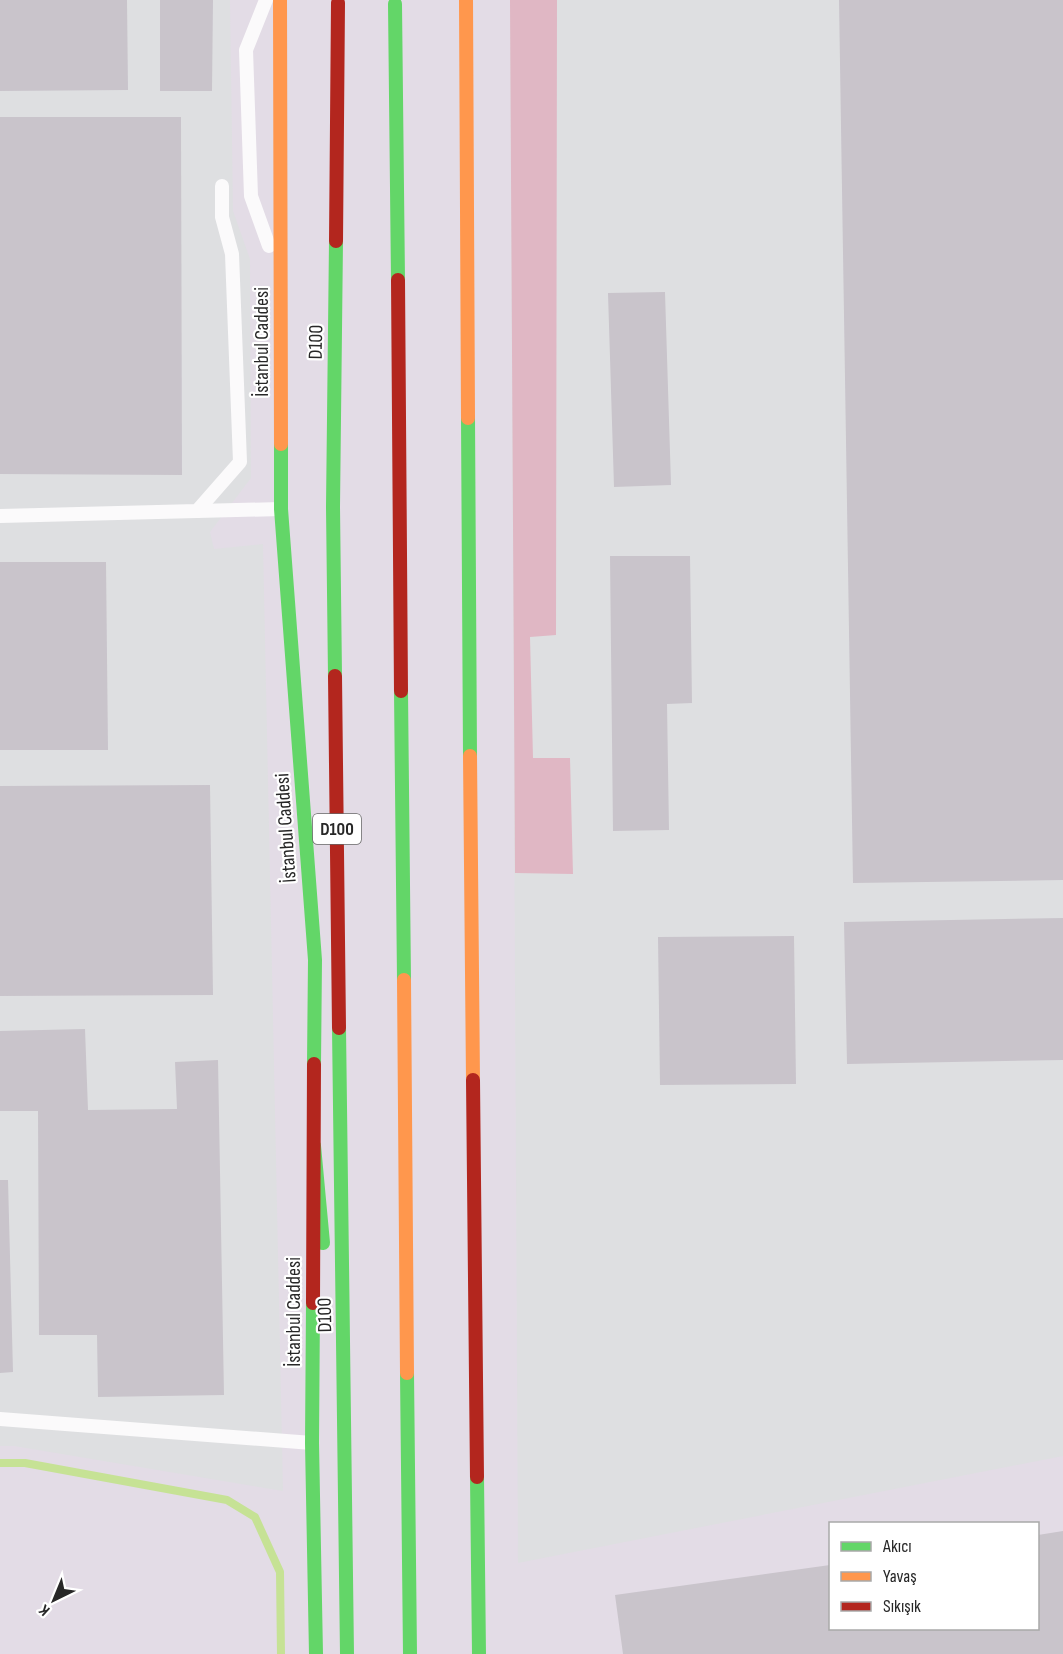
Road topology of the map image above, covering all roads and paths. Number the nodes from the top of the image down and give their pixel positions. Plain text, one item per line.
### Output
1 (266, 0) edge
2 (280, 0) edge
3 (466, 0) edge
4 (338, 3) dead end
5 (395, 4) dead end
6 (222, 186) dead end
7 (280, 274) junction
8 (281, 509) junction
9 (197, 511) junction
10 (0, 516) edge
11 (314, 1146) junction
12 (0, 1419) edge
13 (312, 1443) junction
14 (346, 1505) junction
15 (316, 1654) edge
16 (347, 1654) edge
17 (410, 1654) edge
18 (479, 1654) edge

1 - 7 lane
2 - 7 main road, İstanbul Caddesi
3 - 18 main road
4 - 14 main road, D100 / D100
5 - 17 main road
6 - 9 lane
7 - 8 main road, İstanbul Caddesi
8 - 9 lane
8 - 11 main road, İstanbul Caddesi
9 - 10 lane
11 - 13 main road, İstanbul Caddesi
11 - 14 main road
12 - 13 lane
13 - 15 main road, İstanbul Caddesi
14 - 16 main road, D100 / D100

